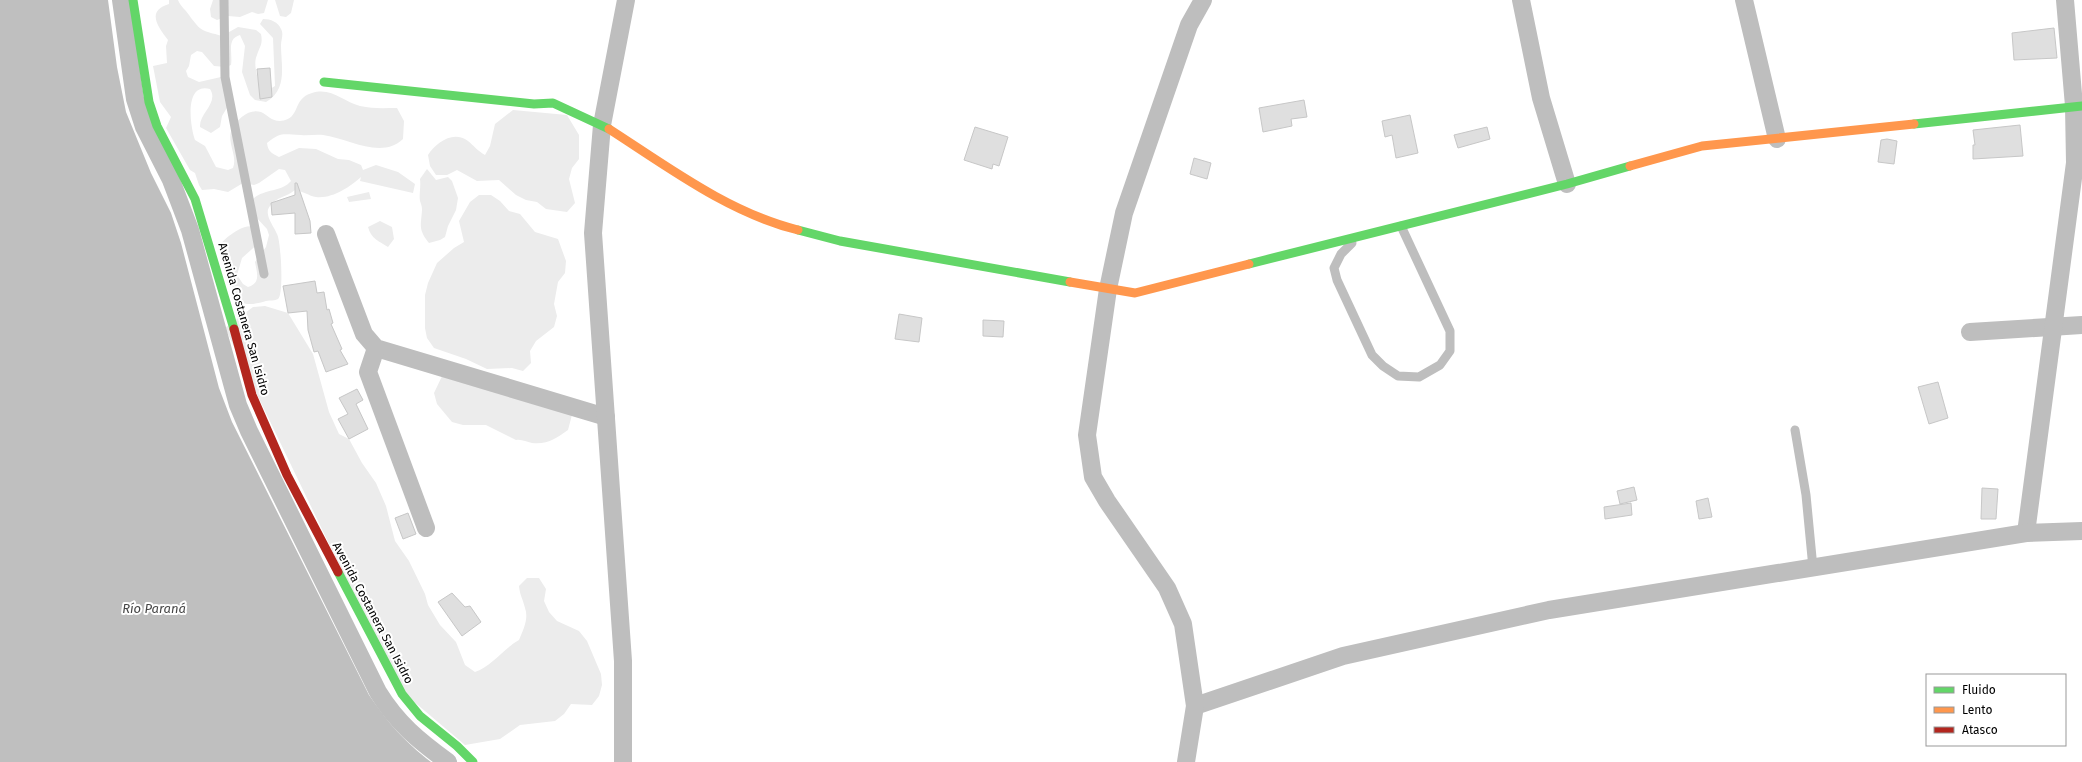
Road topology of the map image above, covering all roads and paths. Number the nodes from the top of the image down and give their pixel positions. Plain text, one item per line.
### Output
1 (121, 0) edge
2 (133, 0) edge
3 (224, 0) edge
4 (626, 0) edge
5 (1202, 0) edge
6 (1521, 0) edge
7 (1744, 0) edge
8 (2065, 0) edge
9 (324, 82) dead end
10 (2078, 106) edge
11 (602, 125) junction
12 (1777, 139) junction
13 (1567, 184) junction
14 (1401, 226) junction
15 (326, 234) dead end
16 (1359, 237) junction
17 (264, 274) dead end
18 (1108, 289) junction
19 (2082, 325) edge
20 (2052, 328) junction
21 (1970, 332) dead end
22 (376, 348) junction
23 (606, 417) junction
24 (1795, 430) dead end
25 (426, 528) dead end
26 (2082, 531) edge
27 (2026, 534) junction
28 (1814, 568) junction
29 (1195, 706) junction
30 (448, 762) edge
31 (473, 762) edge
32 (623, 762) edge
33 (1186, 762) edge

1 - 30 street
2 - 31 street, Avenida Costanera San Isidro
3 - 17 lane
4 - 11 street
5 - 18 street
6 - 13 street
7 - 12 street
8 - 10 street
9 - 11 street
10 - 12 street
10 - 20 street
11 - 18 street
11 - 23 street
12 - 13 street
13 - 14 street
14 - 16 street
14 - 16 lane
15 - 22 street
16 - 18 street
18 - 29 street
19 - 20 street
20 - 21 street
20 - 27 street
22 - 23 street
22 - 25 street
23 - 32 street
24 - 28 lane
26 - 27 street
27 - 28 street
28 - 29 street
29 - 33 street

